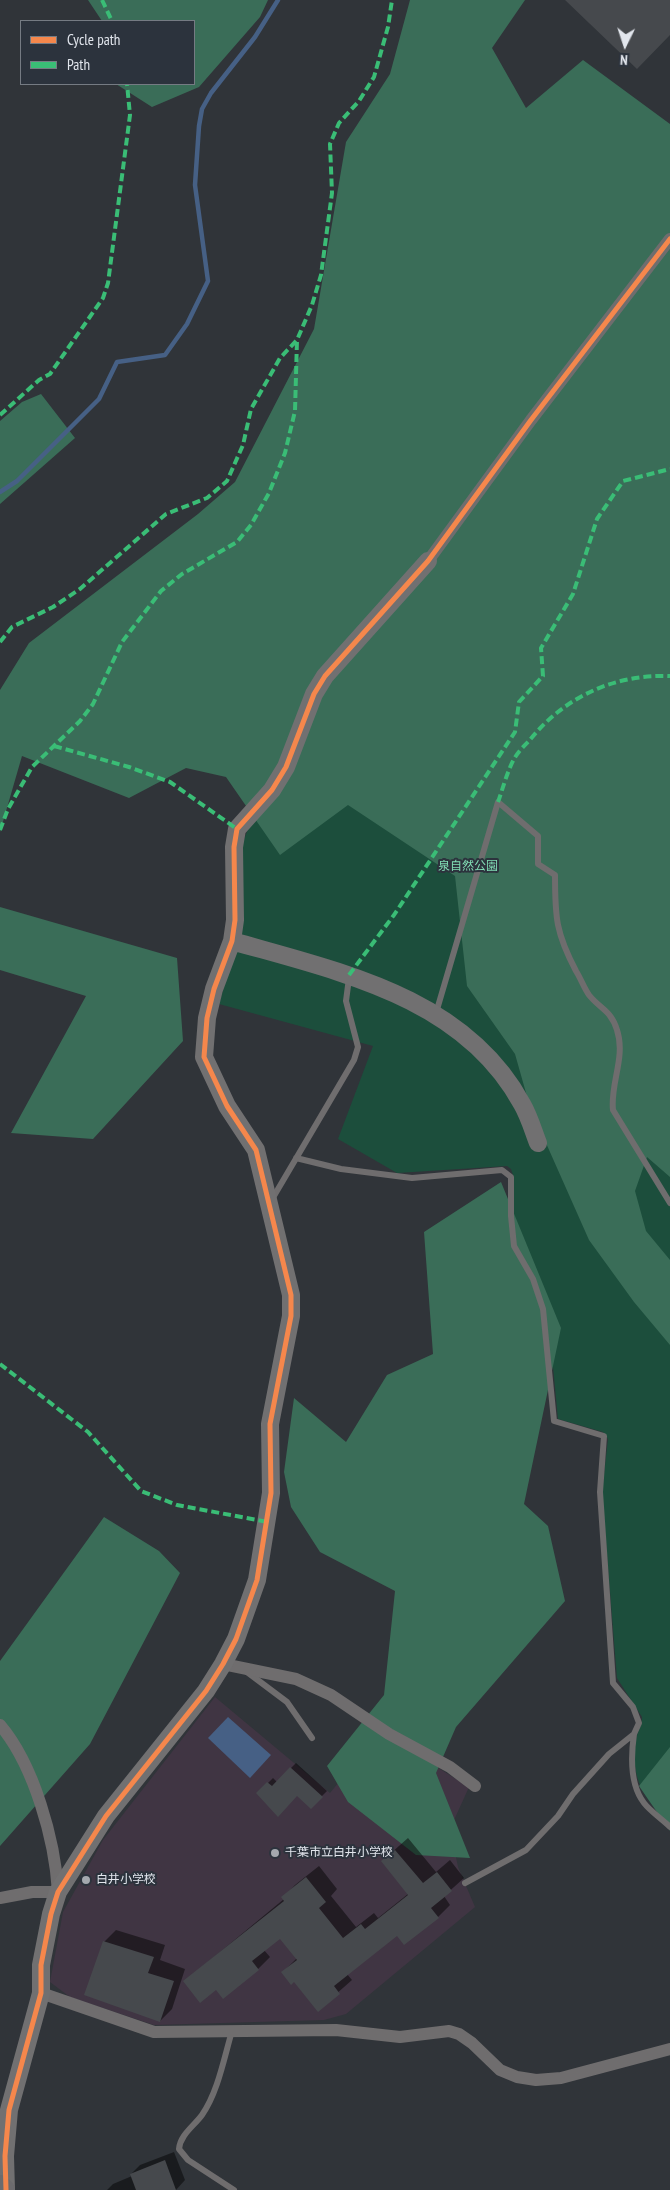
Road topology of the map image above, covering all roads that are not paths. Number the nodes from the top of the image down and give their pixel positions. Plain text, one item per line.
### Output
1 (670, 240) edge
2 (428, 561) joint
3 (232, 941) junction
4 (349, 975) junction
5 (436, 1014) junction
6 (538, 1143) dead end
7 (296, 1158) junction
8 (670, 1203) edge
9 (269, 1204) junction
10 (223, 1664) junction
11 (242, 1668) junction
12 (0, 1725) edge
13 (634, 1734) junction
14 (312, 1738) dead end
15 (475, 1786) dead end
16 (670, 1827) edge
17 (465, 1883) dead end
18 (58, 1892) junction
19 (0, 1898) edge
20 (41, 1993) junction
21 (232, 2031) junction
22 (670, 2048) edge
23 (0, 2186) edge
24 (5, 2190) edge
25 (234, 2190) edge

1 - 2 street
2 - 3 street
3 - 4 street
3 - 9 street
4 - 5 street
4 - 7 lane
5 - 6 street
5 - 8 lane
7 - 9 lane
7 - 13 lane
9 - 10 street
10 - 11 street
10 - 18 street
11 - 14 lane
11 - 15 street
12 - 18 street
13 - 16 lane
13 - 17 lane
18 - 19 street
18 - 20 street
20 - 21 street
20 - 24 street
21 - 22 street
21 - 25 lane
23 - 24 highway

